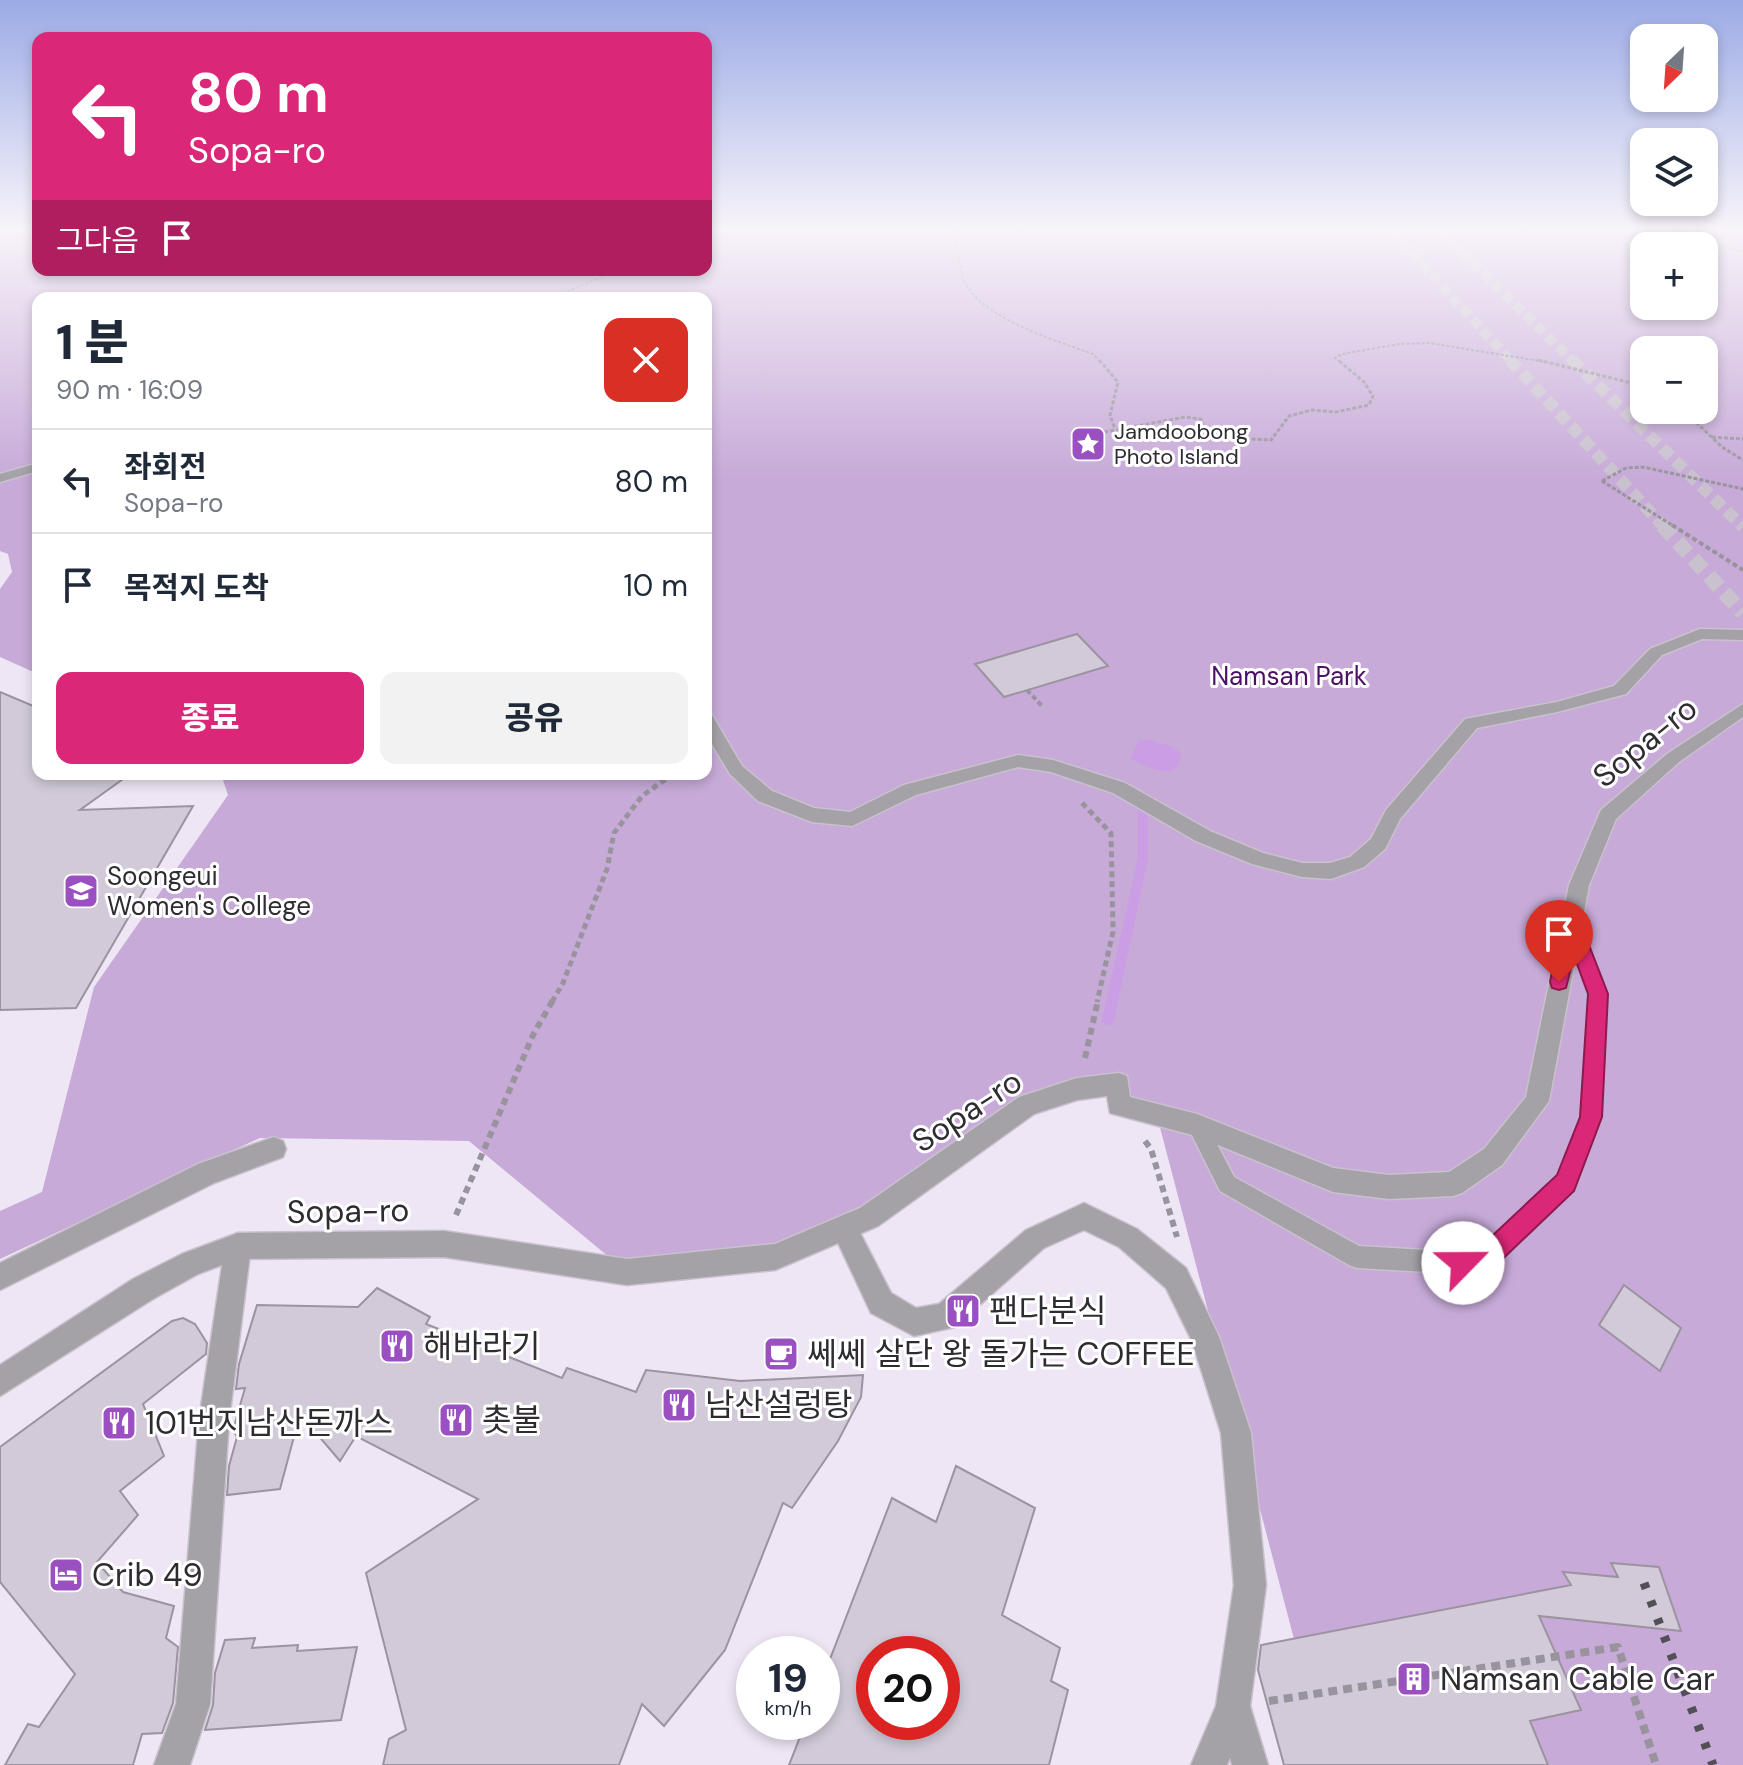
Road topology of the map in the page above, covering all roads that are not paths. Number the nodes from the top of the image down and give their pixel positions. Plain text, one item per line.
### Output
1 (32, 469) edge
2 (0, 478) edge
3 (1743, 635) edge
4 (1743, 709) edge
5 (712, 729) edge
6 (1570, 922) junction
7 (1197, 1125) junction
8 (274, 1149) dead end
9 (845, 1230) junction
10 (238, 1246) junction
11 (0, 1277) edge
12 (0, 1382) edge
13 (1233, 1706) junction
14 (172, 1765) edge
15 (1209, 1765) edge
16 (1250, 1765) edge

1 - 2 street
3 - 5 street
4 - 6 street, Sopa-ro
6 - 7 street, Sopa-ro
6 - 7 lane
7 - 9 street, Sopa-ro
8 - 11 street
9 - 10 street, Sopa-ro
9 - 13 street
10 - 12 street, Sopa-ro
10 - 14 street
13 - 15 street
13 - 16 street

